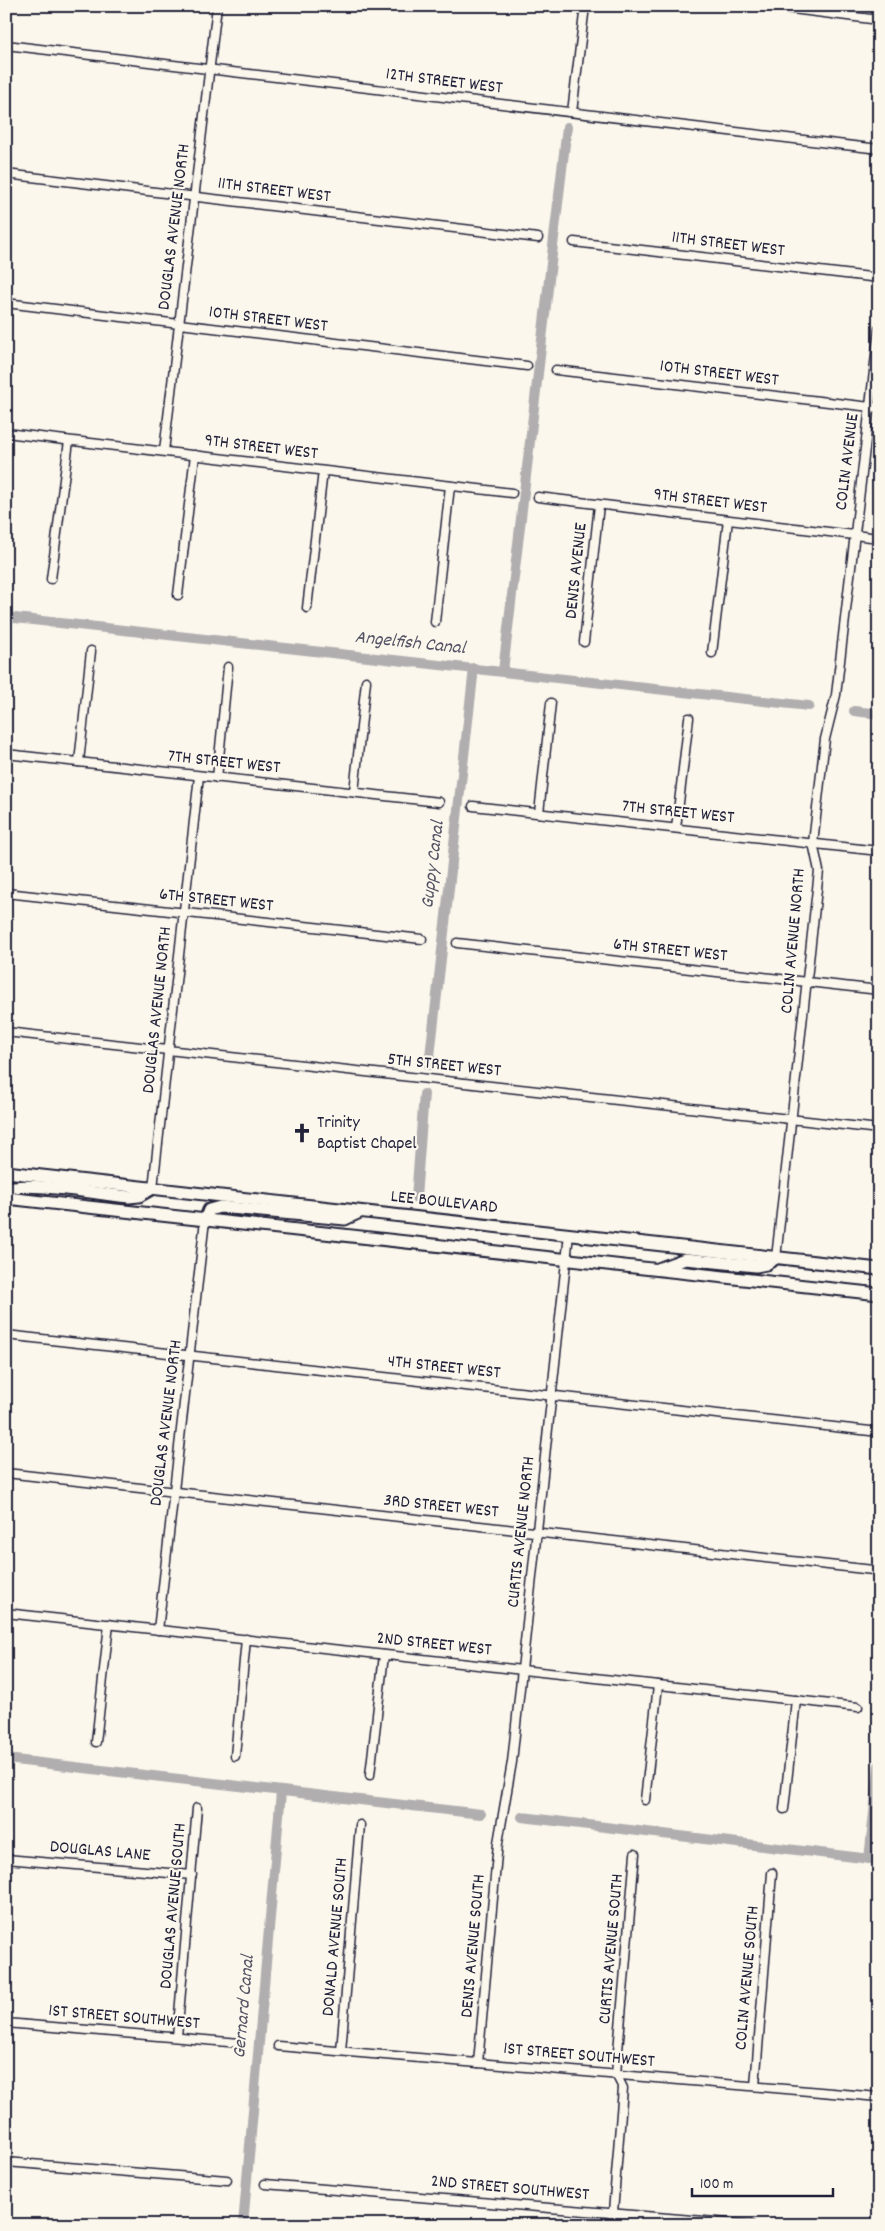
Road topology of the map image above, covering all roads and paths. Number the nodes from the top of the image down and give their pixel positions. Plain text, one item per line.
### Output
1 (217, 6) edge
2 (585, 6) edge
3 (769, 6) edge
4 (879, 20) edge
5 (6, 45) edge
6 (209, 69) junction
7 (572, 112) junction
8 (879, 149) edge
9 (6, 174) edge
10 (194, 197) junction
11 (538, 238) dead end
12 (574, 242) dead end
13 (879, 278) edge
14 (6, 303) edge
15 (179, 324) junction
16 (879, 329) edge
17 (527, 366) dead end
18 (556, 370) dead end
19 (869, 407) junction
20 (879, 408) edge
21 (6, 433) edge
22 (69, 441) junction
23 (164, 451) junction
24 (196, 455) junction
25 (323, 471) junction
26 (450, 486) junction
27 (512, 494) dead end
28 (538, 497) dead end
29 (599, 504) junction
30 (728, 520) junction
31 (854, 534) junction
32 (879, 538) edge
33 (51, 579) dead end
34 (178, 596) dead end
35 (848, 598) joint
36 (307, 608) dead end
37 (435, 622) dead end
38 (584, 642) dead end
39 (91, 651) dead end
40 (712, 653) dead end
41 (228, 666) dead end
42 (366, 681) dead end
43 (551, 703) dead end
44 (688, 718) dead end
45 (6, 754) edge
46 (79, 762) junction
47 (199, 776) junction
48 (217, 778) junction
49 (354, 792) junction
50 (439, 802) dead end
51 (474, 806) dead end
52 (539, 813) junction
53 (676, 828) junction
54 (813, 843) junction
55 (879, 850) edge
56 (6, 893) edge
57 (184, 913) junction
58 (422, 939) dead end
59 (457, 942) dead end
60 (806, 982) junction
61 (879, 990) edge
62 (6, 1032) edge
63 (168, 1050) junction
64 (791, 1119) junction
65 (879, 1129) edge
66 (6, 1172) edge
67 (152, 1188) junction
68 (6, 1189) edge
69 (6, 1198) edge
70 (362, 1211) junction
71 (205, 1220) junction
72 (569, 1234) junction
73 (776, 1258) junction
74 (567, 1260) junction
75 (879, 1269) edge
76 (657, 1270) junction
77 (879, 1294) edge
78 (6, 1334) edge
79 (190, 1355) junction
80 (552, 1395) junction
81 (879, 1432) edge
82 (6, 1473) edge
83 (174, 1492) junction
84 (536, 1532) junction
85 (873, 1570) dead end
86 (6, 1613) edge
87 (109, 1624) junction
88 (158, 1630) junction
89 (246, 1640) junction
90 (384, 1655) junction
91 (521, 1670) junction
92 (658, 1685) junction
93 (796, 1700) junction
94 (858, 1707) dead end
95 (96, 1742) dead end
96 (234, 1756) dead end
97 (370, 1775) dead end
98 (645, 1800) dead end
99 (198, 1808) dead end
100 (784, 1809) dead end
101 (360, 1825) dead end
102 (500, 1831) joint
103 (635, 1854) dead end
104 (6, 1859) edge
105 (772, 1873) dead end
106 (192, 1875) junction
107 (6, 2023) edge
108 (178, 2037) junction
109 (240, 2043) dead end
110 (278, 2046) dead end
111 (341, 2051) junction
112 (478, 2063) junction
113 (616, 2074) junction
114 (755, 2086) junction
115 (879, 2097) edge
116 (6, 2162) edge
117 (227, 2180) dead end
118 (265, 2184) dead end
119 (613, 2213) junction
120 (612, 2225) edge
121 (752, 2225) edge

1 - 6 street, DOUGLAS AVENUE NORTH
2 - 7 street
3 - 4 street
5 - 6 street, 12TH STREET WEST
6 - 7 street, 12TH STREET WEST
6 - 10 street, DOUGLAS AVENUE NORTH
7 - 8 street, 12TH STREET WEST
9 - 10 street, 11TH STREET WEST
10 - 11 street, 11TH STREET WEST
10 - 15 street, DOUGLAS AVENUE NORTH
12 - 13 street, 11TH STREET WEST
14 - 15 street, 10TH STREET WEST
15 - 17 street, 10TH STREET WEST
15 - 23 street, DOUGLAS AVENUE NORTH
16 - 19 street, COLIN AVENUE
18 - 19 street, 10TH STREET WEST
19 - 20 street, 10TH STREET WEST
19 - 31 street, COLIN AVENUE
21 - 22 street, 9TH STREET WEST
22 - 23 street, 9TH STREET WEST
22 - 33 street
23 - 24 street, 9TH STREET WEST
24 - 25 street, 9TH STREET WEST
24 - 34 street
25 - 26 street, 9TH STREET WEST
25 - 36 street
26 - 27 street, 9TH STREET WEST
26 - 37 street
28 - 29 street, 9TH STREET WEST
29 - 30 street, 9TH STREET WEST
29 - 38 street, DENIS AVENUE
30 - 31 street, 9TH STREET WEST
30 - 40 street
31 - 32 street, 9TH STREET WEST
31 - 35 street, COLIN AVENUE
35 - 54 street, COLIN AVENUE NORTH
39 - 46 street
41 - 48 street
42 - 49 street
43 - 52 street
44 - 53 street
45 - 46 street, 7TH STREET WEST
46 - 47 street, 7TH STREET WEST
47 - 48 street, 7TH STREET WEST
47 - 57 street, DOUGLAS AVENUE NORTH
48 - 49 street, 7TH STREET WEST
49 - 50 street, 7TH STREET WEST
51 - 52 street, 7TH STREET WEST
52 - 53 street, 7TH STREET WEST
53 - 54 street, 7TH STREET WEST
54 - 55 street, 7TH STREET WEST
54 - 60 street, COLIN AVENUE NORTH
56 - 57 street, 6TH STREET WEST
57 - 58 street, 6TH STREET WEST
57 - 63 street, DOUGLAS AVENUE NORTH
59 - 60 street, 6TH STREET WEST
60 - 61 street, 6TH STREET WEST
60 - 64 street, COLIN AVENUE NORTH
62 - 63 street, 5TH STREET WEST
63 - 64 street, 5TH STREET WEST
63 - 67 street, DOUGLAS AVENUE NORTH
64 - 65 street, 5TH STREET WEST
64 - 73 street, COLIN AVENUE NORTH
66 - 67 main road, LEE BOULEVARD
67 - 68 main road
67 - 70 main road, LEE BOULEVARD
69 - 71 main road
70 - 71 main road
70 - 72 main road, LEE BOULEVARD
71 - 74 main road
71 - 79 street, DOUGLAS AVENUE NORTH
72 - 73 main road, LEE BOULEVARD
72 - 74 street, CURTIS AVENUE NORTH
73 - 75 main road, LEE BOULEVARD
73 - 76 main road
74 - 76 main road
74 - 80 street, CURTIS AVENUE NORTH
76 - 77 main road
78 - 79 street, 4TH STREET WEST
79 - 80 street, 4TH STREET WEST
79 - 83 street, DOUGLAS AVENUE NORTH
80 - 81 street, 4TH STREET WEST
80 - 84 street, CURTIS AVENUE NORTH
82 - 83 street, 3RD STREET WEST
83 - 84 street, 3RD STREET WEST
83 - 88 street, DOUGLAS AVENUE NORTH
84 - 85 street, 3RD STREET WEST
84 - 91 street, CURTIS AVENUE NORTH
86 - 87 street, 2ND STREET WEST
87 - 88 street, 2ND STREET WEST
87 - 95 street
88 - 89 street, 2ND STREET WEST
89 - 90 street, 2ND STREET WEST
89 - 96 street
90 - 91 street, 2ND STREET WEST
90 - 97 street
91 - 92 street, 2ND STREET WEST
91 - 102 street, CURTIS AVENUE NORTH
92 - 93 street, 2ND STREET WEST
92 - 98 street
93 - 94 street, 2ND STREET WEST
93 - 100 street
99 - 106 street, DOUGLAS AVENUE SOUTH
101 - 111 street, DONALD AVENUE SOUTH
102 - 112 street, DENIS AVENUE SOUTH
103 - 113 street, CURTIS AVENUE SOUTH
104 - 106 street, DOUGLAS LANE
105 - 114 street, COLIN AVENUE SOUTH
106 - 108 street, DOUGLAS AVENUE SOUTH
107 - 108 street, 1ST STREET SOUTHWEST
108 - 109 street, 1ST STREET SOUTHWEST
110 - 111 street, 1ST STREET SOUTHWEST
111 - 112 street, 1ST STREET SOUTHWEST
112 - 113 street, 1ST STREET SOUTHWEST
113 - 114 street, 1ST STREET SOUTHWEST
113 - 119 street, CURTIS AVENUE SOUTH
114 - 115 street, 1ST STREET SOUTHWEST
116 - 117 street
118 - 119 street, 2ND STREET SOUTHWEST
119 - 120 street, CURTIS AVENUE SOUTH
119 - 121 street, 2ND STREET SOUTHWEST

